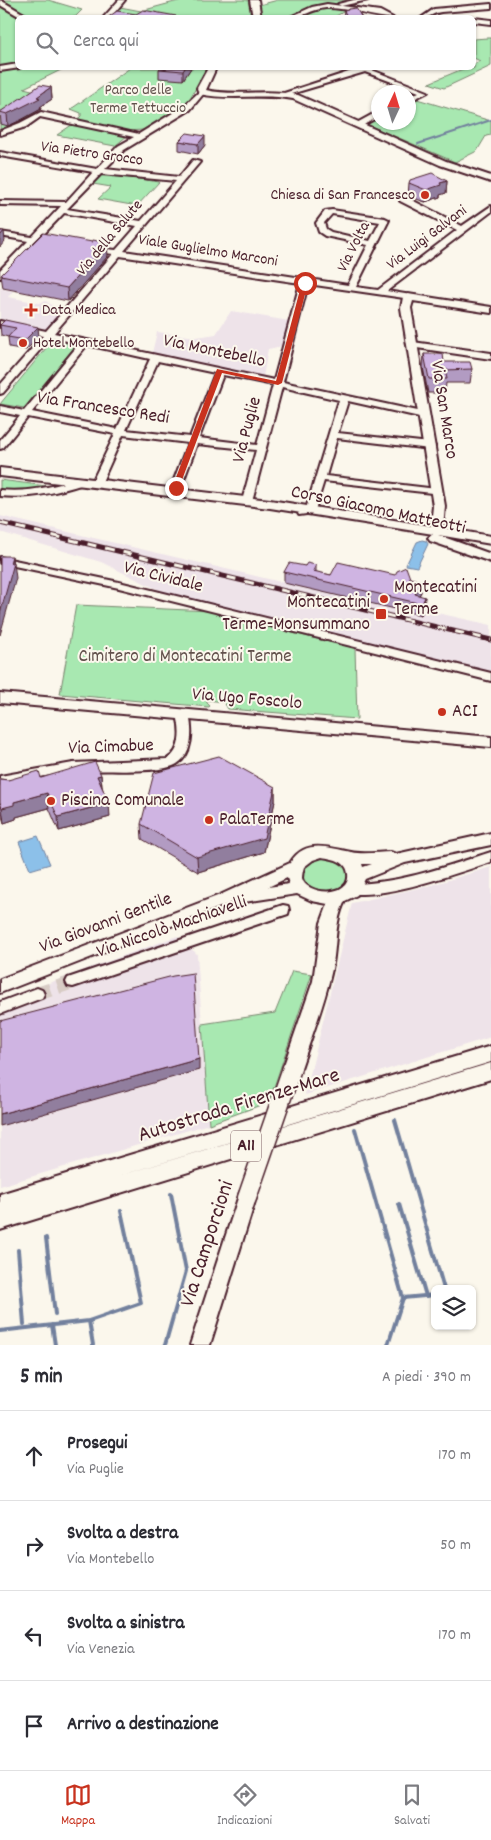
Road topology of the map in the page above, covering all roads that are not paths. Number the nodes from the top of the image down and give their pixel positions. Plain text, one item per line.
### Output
1 (122, 0) edge
2 (254, 0) edge
3 (365, 0) edge
4 (0, 2) edge
5 (327, 6) junction
6 (491, 6) edge
7 (23, 15) edge
8 (109, 15) edge
9 (256, 15) edge
10 (297, 15) edge
11 (384, 15) edge
12 (428, 15) edge
13 (476, 20) edge
14 (491, 22) edge
15 (15, 66) edge
16 (0, 69) edge
17 (211, 70) edge
18 (362, 70) edge
19 (373, 70) edge
20 (408, 85) edge
21 (416, 88) edge
22 (202, 92) junction
23 (216, 94) junction
24 (282, 95) junction
25 (416, 96) edge
26 (193, 103) junction
27 (371, 118) edge
28 (357, 125) junction
29 (0, 133) edge
30 (139, 136) junction
31 (0, 154) edge
32 (196, 162) dead end
33 (98, 171) junction
34 (181, 178) junction
35 (491, 179) edge
36 (402, 199) dead end
37 (0, 203) edge
38 (64, 207) junction
39 (491, 208) edge
40 (142, 224) junction
41 (462, 230) junction
42 (0, 234) edge
43 (33, 239) junction
44 (61, 244) edge
45 (373, 244) junction
46 (80, 247) edge
47 (118, 252) junction
48 (0, 275) edge
49 (305, 281) junction
50 (351, 288) junction
51 (381, 292) junction
52 (408, 297) junction
53 (491, 310) edge
54 (2, 327) edge
55 (49, 334) junction
56 (85, 342) junction
57 (413, 344) junction
58 (491, 356) edge
59 (155, 357) junction
60 (220, 370) junction
61 (278, 383) junction
62 (0, 392) edge
63 (344, 398) junction
64 (0, 409) edge
65 (26, 414) junction
66 (424, 415) junction
67 (120, 432) junction
68 (334, 434) junction
69 (193, 440) junction
70 (0, 446) edge
71 (430, 446) junction
72 (261, 448) junction
73 (0, 472) edge
74 (321, 478) junction
75 (80, 482) junction
76 (96, 484) junction
77 (437, 492) junction
78 (0, 493) edge
79 (174, 493) junction
80 (252, 502) junction
81 (307, 512) junction
82 (438, 531) junction
83 (491, 540) edge
84 (491, 558) edge
85 (0, 560) edge
86 (491, 677) edge
87 (0, 698) edge
88 (183, 714) junction
89 (491, 742) edge
90 (0, 780) edge
91 (491, 838) edge
92 (491, 857) edge
93 (347, 858) junction
94 (402, 858) junction
95 (296, 867) junction
96 (349, 887) junction
97 (300, 888) junction
98 (317, 897) junction
99 (226, 898) junction
100 (283, 910) dead end
101 (327, 929) junction
102 (73, 982) tunnel mouth
103 (0, 986) edge
104 (37, 994) tunnel mouth
105 (0, 1008) edge
106 (491, 1054) edge
107 (491, 1071) edge
108 (0, 1203) edge
109 (0, 1221) edge
110 (200, 1345) edge

1 - 8 street
2 - 9 main road
3 - 5 street
4 - 7 street
5 - 10 street
5 - 11 street
6 - 12 street
13 - 14 street
15 - 16 street
17 - 22 main road
18 - 24 street
19 - 20 street
21 - 25 street
22 - 23 main road
22 - 26 street
23 - 24 main road
23 - 26 street
24 - 28 main road
26 - 30 street
27 - 28 street
28 - 35 main road
29 - 30 street
30 - 33 street
31 - 33 street, Via Pietro Grocco
32 - 34 street, Via della Salute
33 - 34 street, Via Pietro Grocco
33 - 38 street
34 - 40 street, Via della Salute
36 - 41 street
37 - 38 street
38 - 40 street
38 - 43 street
39 - 41 street, Via Luigi Galvani
40 - 47 street, Via della Salute
41 - 51 street, Via Luigi Galvani
42 - 43 street
43 - 44 street
43 - 48 street
45 - 45 street, Via Volta
45 - 50 street, Via Volta
46 - 47 street, Viale Guglielmo Marconi
47 - 49 street, Viale Guglielmo Marconi
47 - 55 street, Via della Salute
49 - 50 street, Viale Guglielmo Marconi
49 - 61 street, Via Puglie
50 - 51 street, Viale Guglielmo Marconi
51 - 52 street, Viale Guglielmo Marconi
52 - 53 main road
52 - 57 main road, Via San Marco
54 - 55 street, Via Montebello
55 - 56 street, Via Montebello
55 - 62 street, Via della Salute
56 - 59 street, Via Montebello
56 - 65 street
57 - 58 street
57 - 66 main road, Via San Marco
59 - 60 street, Via Montebello
59 - 67 street
60 - 61 street, Via Montebello
60 - 69 street
61 - 63 street, Via Montebello
61 - 72 street, Via Puglie
63 - 66 street, Via Montebello
63 - 68 street
64 - 65 street, Via Francesco Redi
65 - 67 street, Via Francesco Redi
65 - 70 street
66 - 71 main road, Via San Marco
67 - 69 street, Via Francesco Redi
67 - 76 street
68 - 71 street
68 - 74 street
69 - 72 street, Via Francesco Redi
69 - 79 street
71 - 77 main road, Via San Marco
72 - 80 street, Via Puglie
73 - 75 main road, Corso Giacomo Matteotti
74 - 77 street
74 - 81 street
75 - 76 main road, Corso Giacomo Matteotti
75 - 78 street
76 - 79 main road, Corso Giacomo Matteotti
77 - 82 main road, Via San Marco
79 - 80 main road, Corso Giacomo Matteotti
80 - 81 main road, Corso Giacomo Matteotti
81 - 82 main road, Corso Giacomo Matteotti
81 - 84 main road, Corso Giacomo Matteotti
82 - 83 main road, Corso Giacomo Matteotti
85 - 86 street, Via Cividale
87 - 88 main road, Via Ugo Foscolo
88 - 89 main road, Via Ugo Foscolo
88 - 90 street, Via Cimabue
91 - 94 main road
92 - 96 street
93 - 94 main road
93 - 95 main road
93 - 96 main road
94 - 96 main road
95 - 97 main road
95 - 99 main road
96 - 98 main road
96 - 101 main road
97 - 98 main road
97 - 99 main road
98 - 101 main road
99 - 103 main road, Via Giovanni Gentile
100 - 102 street, Via Niccolò Machiavelli
101 - 110 main road, Via Camporcioni, bridge
104 - 105 street
106 - 108 highway, Autostrada Firenze-Mare / A11
107 - 109 highway, Autostrada Firenze-Mare / A11

